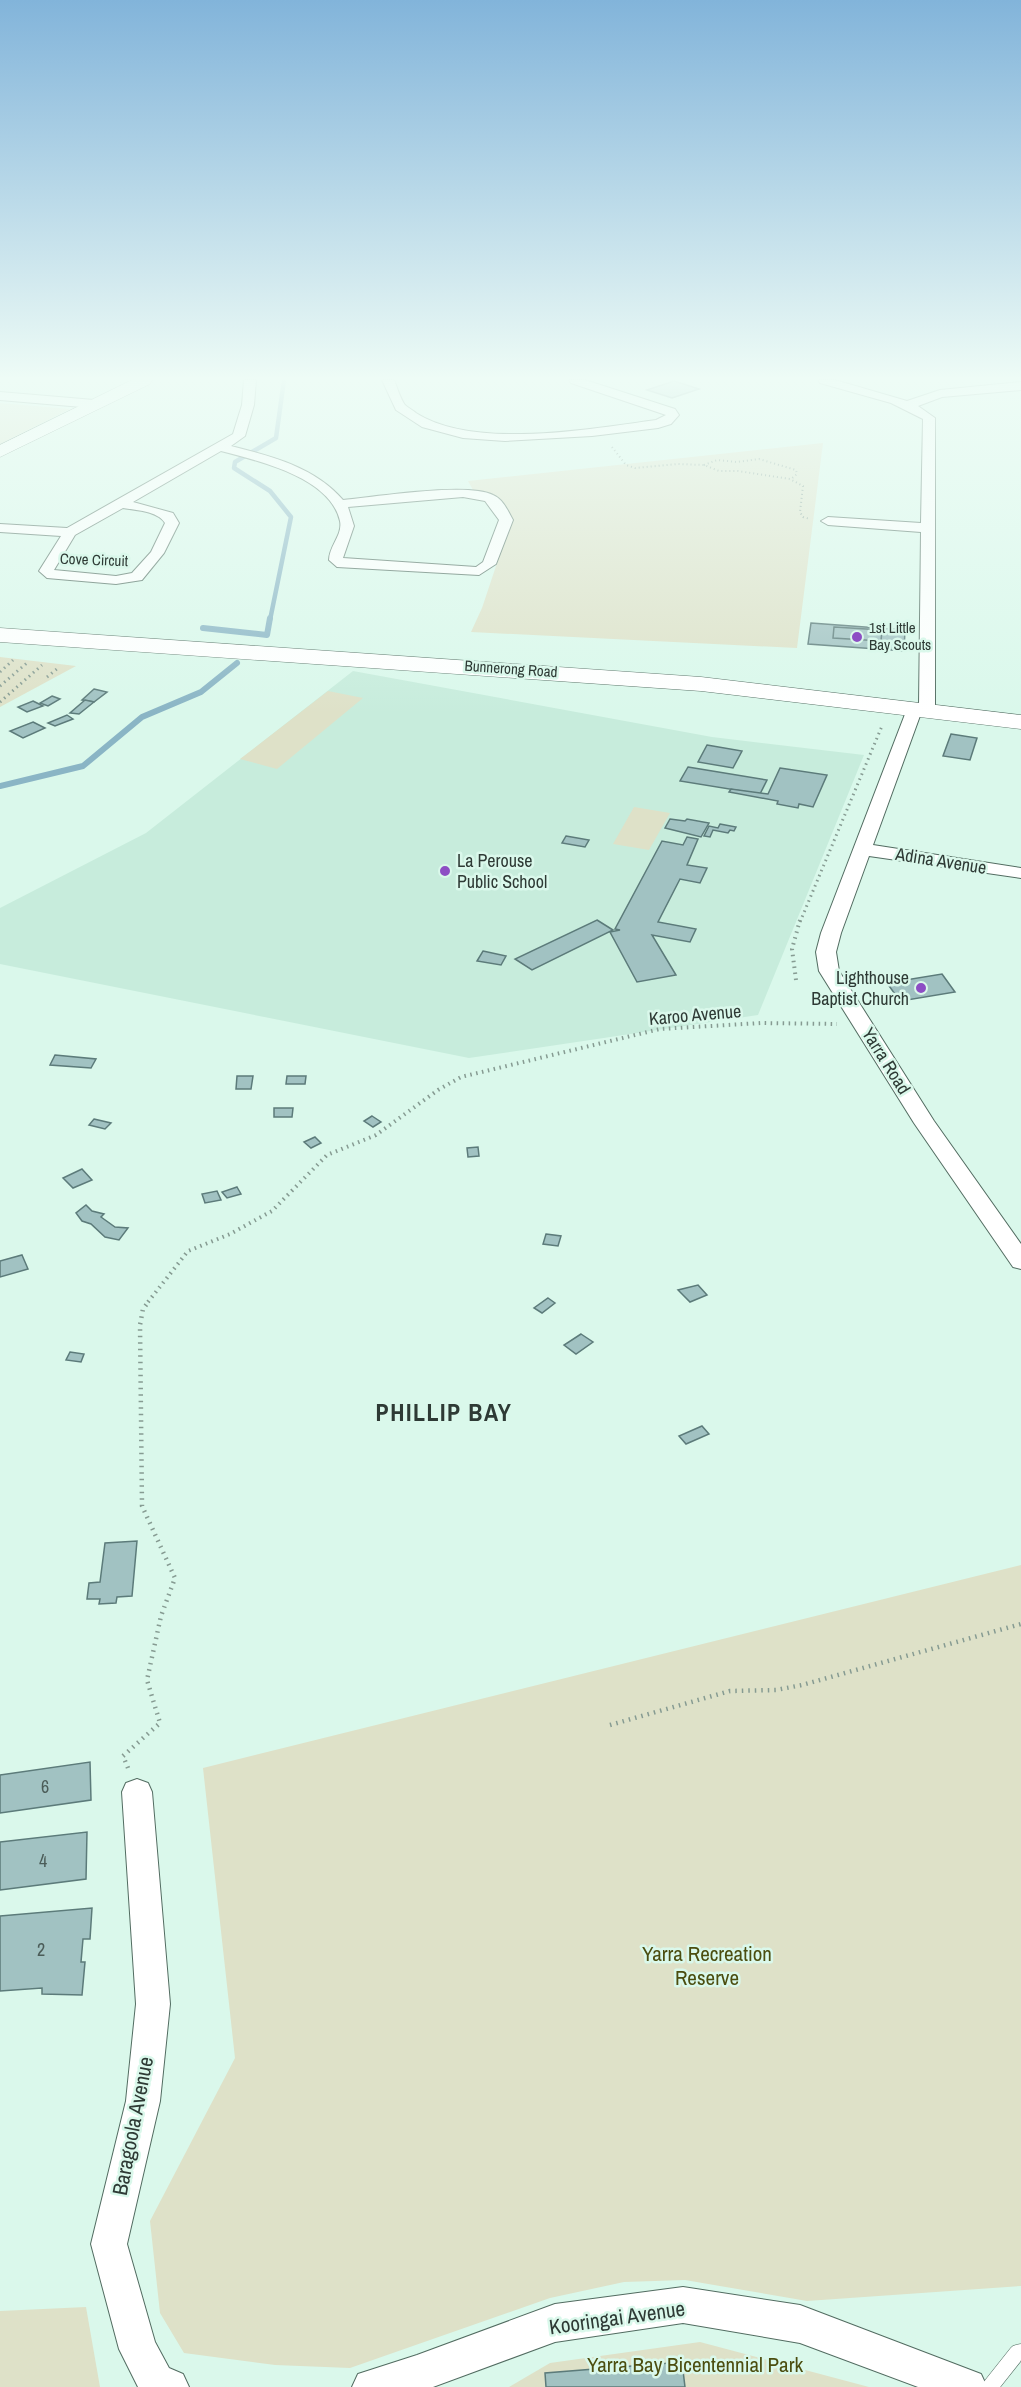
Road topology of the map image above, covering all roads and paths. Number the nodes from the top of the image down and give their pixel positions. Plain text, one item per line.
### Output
1 (141, 491) edge
2 (326, 491) edge
3 (803, 491) edge
4 (928, 491) edge
5 (120, 503) junction
6 (341, 504) junction
7 (828, 521) joint
8 (0, 528) edge
9 (928, 528) junction
10 (70, 532) junction
11 (0, 635) edge
12 (14, 660) dead end
13 (28, 662) dead end
14 (42, 665) dead end
15 (58, 668) dead end
16 (0, 672) edge
17 (47, 677) dead end
18 (0, 686) edge
19 (0, 694) edge
20 (8, 695) junction
21 (0, 702) edge
22 (921, 710) junction
23 (885, 720) dead end
24 (1021, 722) edge
25 (861, 849) junction
26 (1021, 873) edge
27 (796, 980) dead end
28 (864, 1024) junction
29 (1021, 1261) edge
30 (1021, 1624) edge
31 (610, 1725) dead end
32 (137, 1792) joint
33 (1021, 2352) edge
34 (170, 2387) edge
35 (371, 2387) edge
36 (968, 2387) edge
37 (990, 2387) edge

1 - 5 street
2 - 6 street
3 - 7 path
4 - 9 street, Yarra Road
5 - 10 street
5 - 10 street, Cove Circuit
6 - 6 street
7 - 9 street
8 - 10 street
9 - 22 street, Yarra Road
11 - 22 main road, Bunnerong Road
12 - 16 path
13 - 18 path
14 - 20 path
15 - 17 path
19 - 20 path
20 - 21 path
22 - 24 main road, Bunnerong Road
22 - 25 street, Yarra Road
23 - 27 path
25 - 26 street, Adina Avenue
25 - 28 street, Yarra Road
28 - 29 street, Yarra Road
28 - 32 path, Karoo Avenue
30 - 31 path
32 - 34 street, Baragoola Avenue
33 - 37 lane
35 - 36 street, Kooringai Avenue

